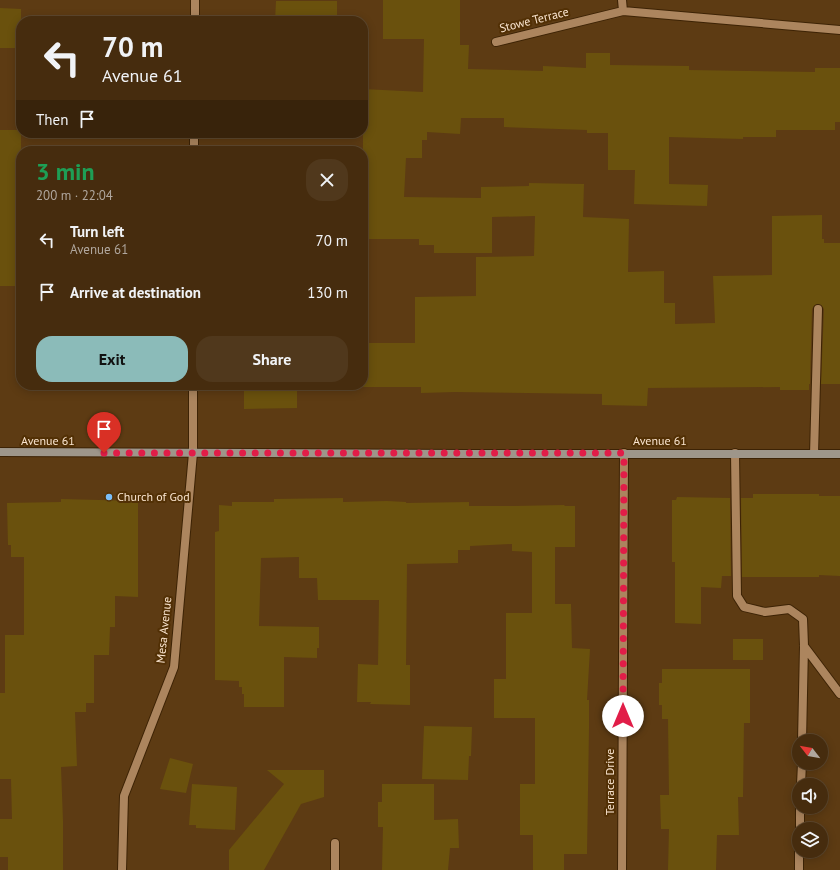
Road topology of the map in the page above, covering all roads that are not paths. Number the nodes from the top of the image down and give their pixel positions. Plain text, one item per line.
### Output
1 (195, 0) edge
2 (622, 0) edge
3 (623, 11) junction
4 (195, 16) edge
5 (840, 30) edge
6 (496, 42) dead end
7 (818, 309) dead end
8 (193, 390) edge
9 (0, 452) edge
10 (193, 453) junction
11 (624, 453) junction
12 (735, 453) junction
13 (814, 454) junction
14 (840, 454) edge
15 (804, 646) junction
16 (840, 694) edge
17 (802, 734) edge
18 (335, 843) dead end
19 (799, 858) edge
20 (122, 870) edge
21 (335, 870) edge
22 (622, 870) edge
23 (799, 870) edge

1 - 4 street
2 - 3 street
3 - 5 street, Stowe Terrace
3 - 6 street, Stowe Terrace
7 - 13 street
8 - 10 street, Mesa Avenue
9 - 10 street, Avenue 61
10 - 11 street, Avenue 61
10 - 20 street, Mesa Avenue
11 - 12 street, Avenue 61
11 - 22 street, Terrace Drive
12 - 13 street, Avenue 61
12 - 15 street
13 - 14 street, Avenue 61
15 - 16 street
15 - 17 street
18 - 21 street
19 - 23 street

